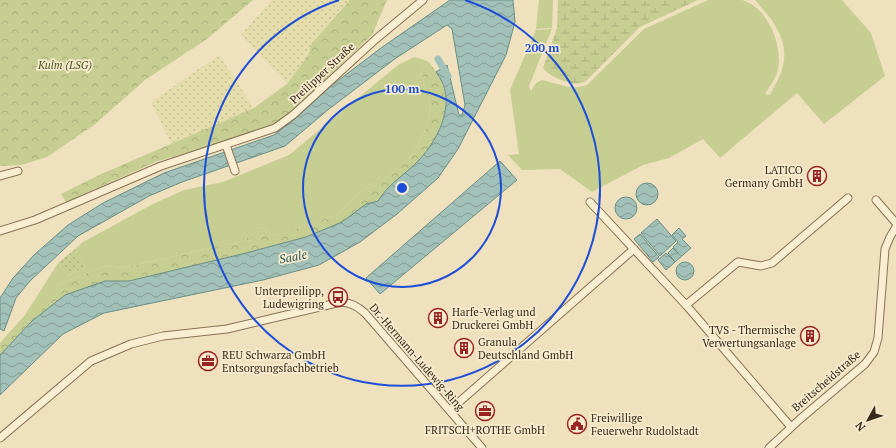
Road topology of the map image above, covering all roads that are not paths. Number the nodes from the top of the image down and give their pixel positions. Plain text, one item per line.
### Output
1 (423, 0) edge
2 (227, 147) junction
3 (235, 169) dead end
4 (18, 170) dead end
5 (0, 176) edge
6 (848, 198) dead end
7 (876, 200) dead end
8 (590, 202) dead end
9 (896, 223) edge
10 (896, 227) edge
11 (0, 231) edge
12 (634, 249) junction
13 (686, 305) junction
14 (450, 410) junction
15 (791, 427) junction
16 (0, 438) edge
17 (482, 448) edge
18 (770, 448) edge

1 - 2 street, Preilipper Straße
2 - 3 street
2 - 11 street, Preilipper Straße
4 - 5 street
6 - 13 street
7 - 9 street
8 - 12 street
10 - 15 street, Breitscheidstraße
12 - 13 street
12 - 14 street
13 - 15 street
14 - 16 street, Dr.-Hermann-Ludewig-Ring
14 - 17 street, Dr.-Hermann-Ludewig-Ring
15 - 18 street, Breitscheidstraße

